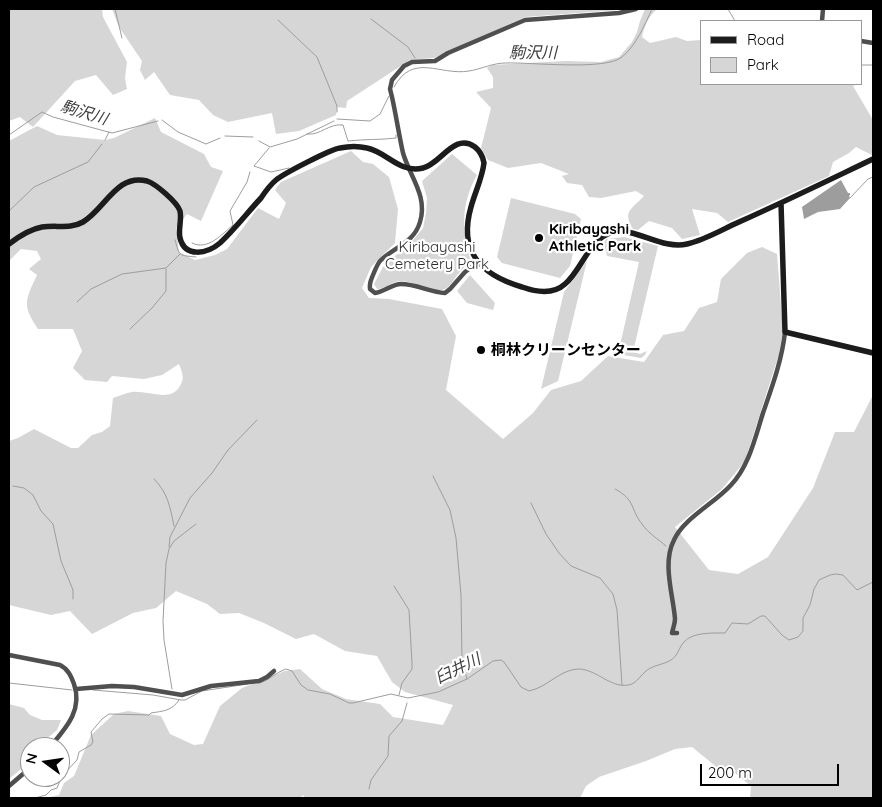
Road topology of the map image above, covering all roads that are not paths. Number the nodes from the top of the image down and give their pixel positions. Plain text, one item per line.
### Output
1 (636, 9) edge
2 (873, 159) edge
3 (410, 169) junction
4 (781, 203) junction
5 (9, 244) edge
6 (477, 263) junction
7 (785, 332) junction
8 (873, 353) edge
9 (677, 633) dead end
10 (9, 655) edge
11 (274, 671) dead end
12 (76, 689) junction
13 (58, 737) edge
14 (20, 777) edge
15 (9, 786) edge

1 - 3 street
2 - 4 street
3 - 5 street
3 - 6 street
3 - 6 street
4 - 6 street
4 - 7 street
7 - 8 street
7 - 9 street
10 - 12 street
11 - 12 street
12 - 13 street
14 - 15 street

